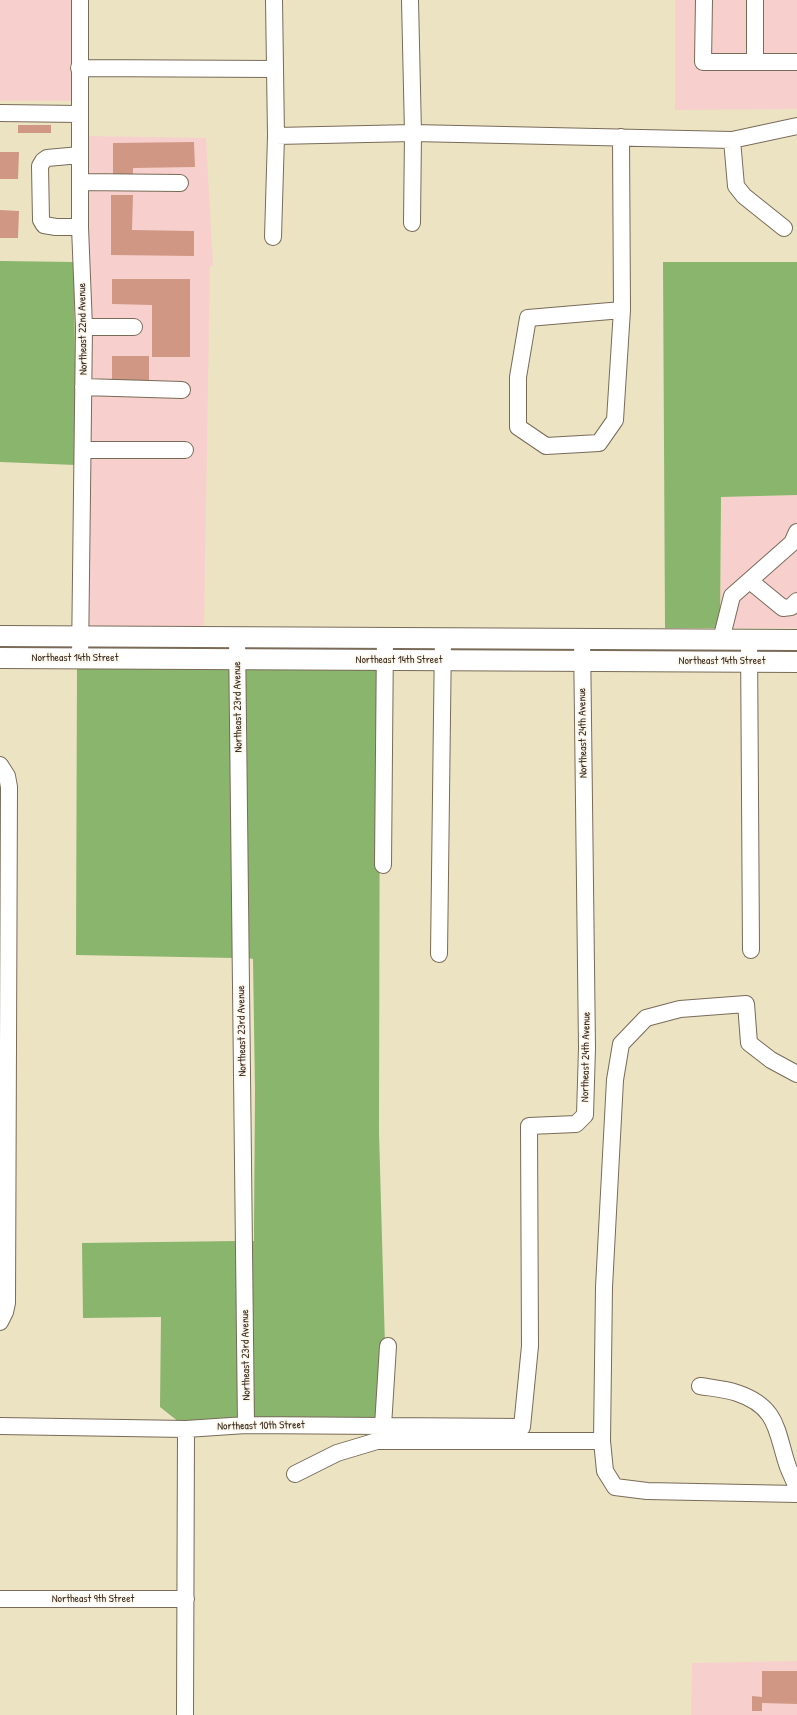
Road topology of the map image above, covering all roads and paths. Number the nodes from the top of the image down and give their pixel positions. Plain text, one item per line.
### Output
1 (80, 0) edge
2 (274, 0) edge
3 (410, 0) edge
4 (704, 0) edge
5 (755, 0) edge
6 (755, 62) junction
7 (797, 62) edge
8 (79, 68) junction
9 (275, 69) junction
10 (0, 114) edge
11 (80, 114) junction
12 (797, 126) edge
13 (414, 133) junction
14 (276, 136) junction
15 (621, 137) junction
16 (732, 140) junction
17 (80, 155) junction
18 (80, 182) junction
19 (180, 183) dead end
20 (412, 223) dead end
21 (80, 227) junction
22 (784, 228) dead end
23 (273, 237) dead end
24 (622, 310) junction
25 (84, 327) junction
26 (134, 327) dead end
27 (84, 387) junction
28 (182, 390) dead end
29 (82, 450) junction
30 (185, 450) dead end
31 (796, 536) edge
32 (750, 582) junction
33 (797, 601) edge
34 (0, 636) edge
35 (80, 636) junction
36 (237, 636) junction
37 (385, 637) junction
38 (443, 637) junction
39 (582, 638) junction
40 (721, 640) junction
41 (749, 640) junction
42 (797, 640) edge
43 (0, 658) edge
44 (80, 658) junction
45 (238, 659) junction
46 (385, 660) junction
47 (443, 660) junction
48 (583, 661) junction
49 (749, 661) junction
50 (797, 662) edge
51 (1, 766) edge
52 (383, 865) dead end
53 (751, 950) dead end
54 (439, 954) dead end
55 (797, 1074) edge
56 (0, 1322) edge
57 (388, 1346) dead end
58 (700, 1386) dead end
59 (246, 1425) junction
60 (0, 1426) edge
61 (383, 1426) junction
62 (522, 1427) joint
63 (186, 1429) junction
64 (602, 1441) junction
65 (295, 1474) dead end
66 (797, 1487) edge
67 (797, 1494) edge
68 (0, 1599) edge
69 (186, 1599) junction
70 (185, 1715) edge

1 - 8 street, Northeast 22nd Avenue
2 - 9 street
3 - 13 street
4 - 6 street
5 - 6 street
6 - 7 street
8 - 9 street
8 - 11 street, Northeast 22nd Avenue
9 - 14 street
10 - 11 street
11 - 17 street, Northeast 22nd Avenue
12 - 16 street
13 - 14 street
13 - 15 street
13 - 20 street
14 - 23 street
15 - 16 street
15 - 24 street
16 - 22 street
17 - 18 street, Northeast 22nd Avenue
17 - 21 street
18 - 19 street
18 - 21 street, Northeast 22nd Avenue
21 - 25 street, Northeast 22nd Avenue
24 - 24 street
25 - 26 street
25 - 27 street, Northeast 22nd Avenue
27 - 28 street
27 - 29 street, Northeast 22nd Avenue
29 - 30 street
29 - 35 street, Northeast 22nd Avenue
31 - 32 street
32 - 33 street
32 - 40 street
34 - 35 main road, Northeast 14th Street
35 - 36 main road, Northeast 14th Street
35 - 44 street, Northeast 22nd Avenue
36 - 37 main road, Northeast 14th Street
36 - 45 street, Northeast 23rd Avenue
37 - 38 main road, Northeast 14th Street
37 - 46 street
38 - 39 main road, Northeast 14th Street
38 - 47 street
39 - 40 main road, Northeast 14th Street
39 - 48 street, Northeast 24th Avenue
40 - 41 main road, Northeast 14th Street
41 - 42 main road, Northeast 14th Street
41 - 49 street
43 - 44 main road, Northeast 14th Street
44 - 45 main road, Northeast 14th Street
45 - 46 main road, Northeast 14th Street
45 - 59 street, Northeast 23rd Avenue
46 - 47 main road, Northeast 14th Street
46 - 52 street
47 - 48 main road, Northeast 14th Street
47 - 54 street
48 - 49 main road, Northeast 14th Street
48 - 62 street, Northeast 24th Avenue
49 - 50 main road, Northeast 14th Street
49 - 53 street
51 - 56 street
55 - 64 street
57 - 61 street
58 - 66 street
59 - 61 street, Northeast 10th Street
59 - 63 street, Northeast 10th Street
60 - 63 street, Northeast 10th Street
61 - 62 street, Northeast 10th Street
63 - 69 street
64 - 65 street
64 - 67 street
68 - 69 street, Northeast 9th Street
69 - 70 street

